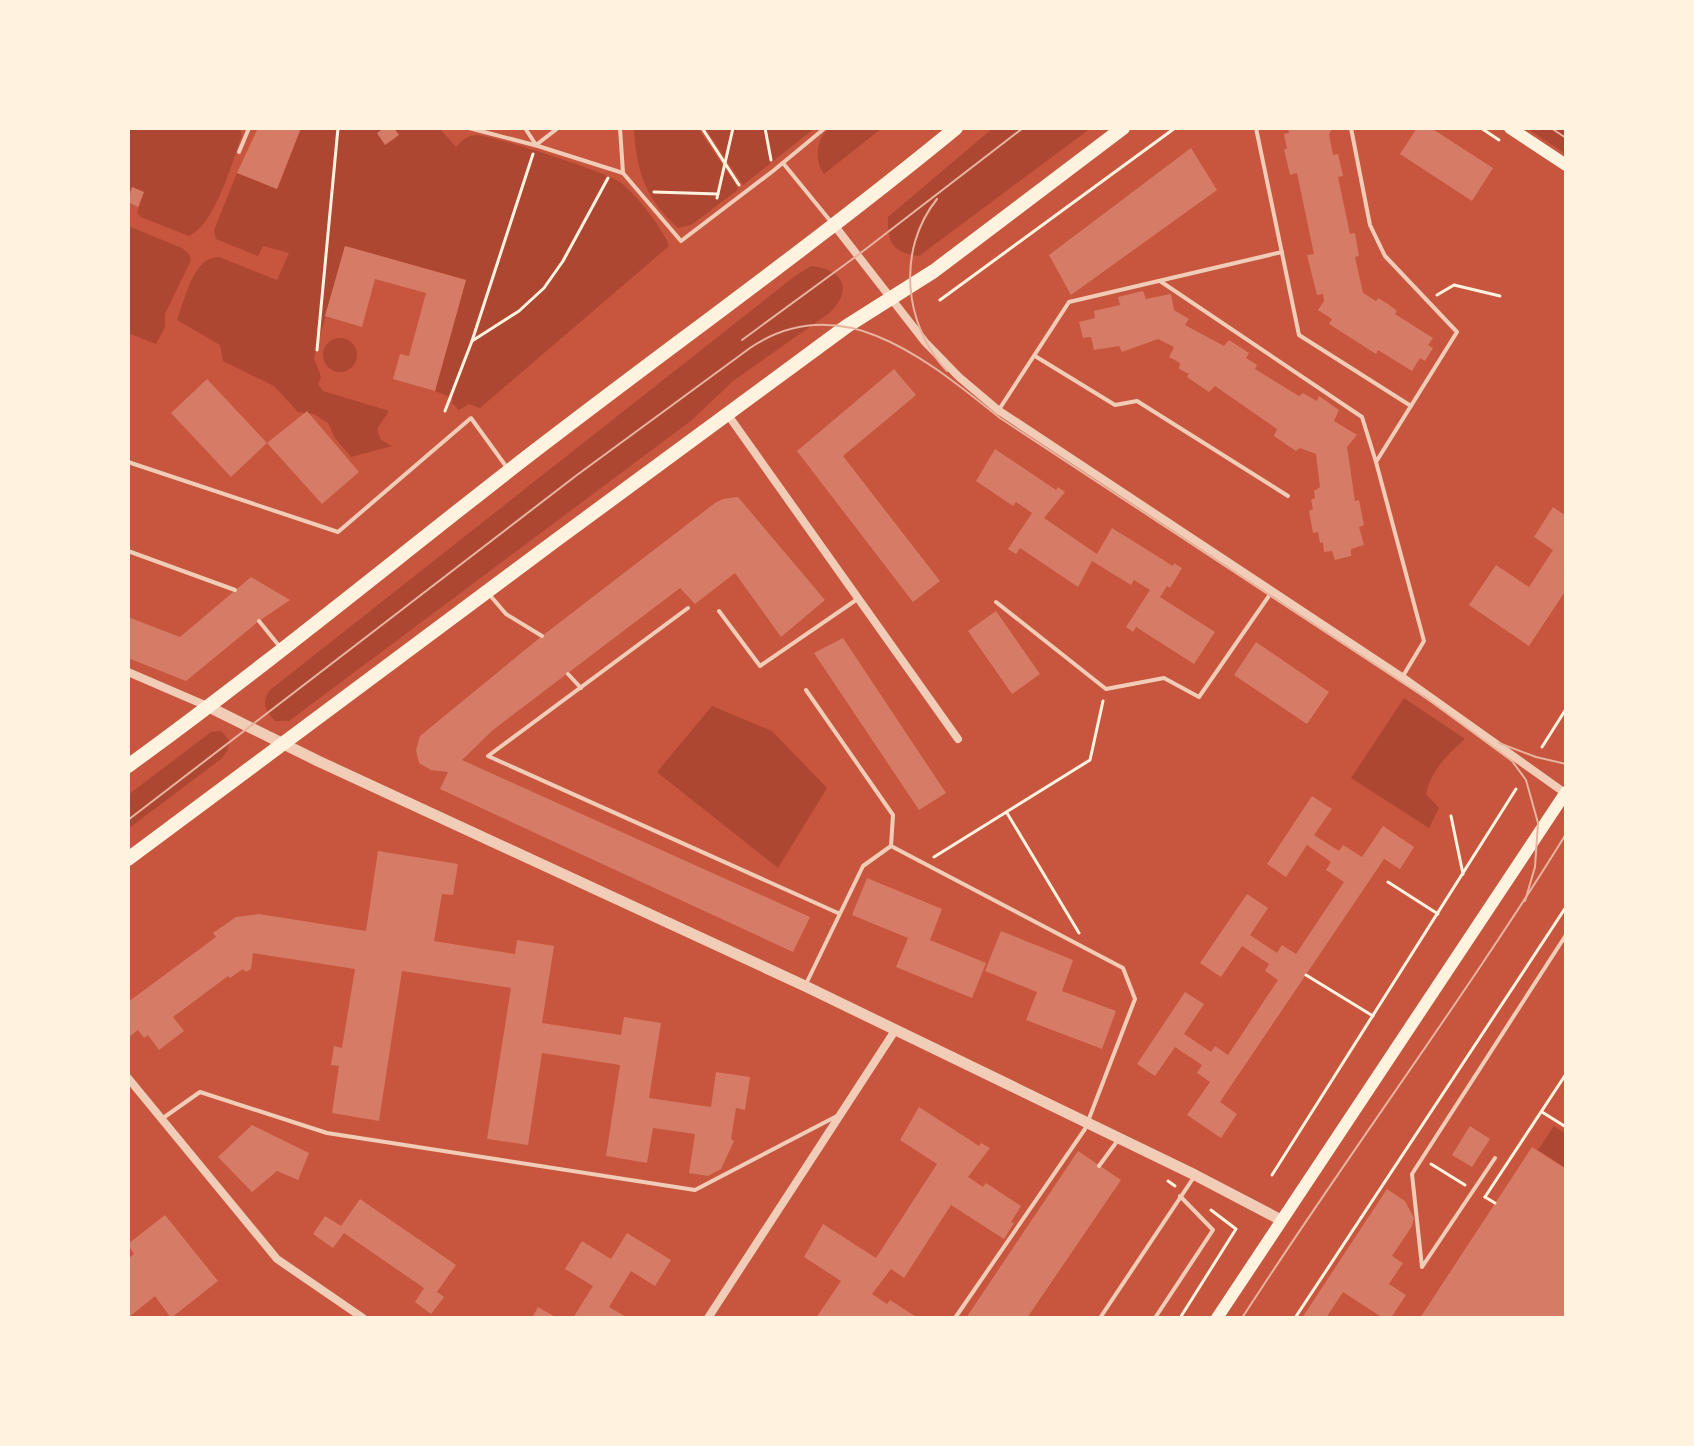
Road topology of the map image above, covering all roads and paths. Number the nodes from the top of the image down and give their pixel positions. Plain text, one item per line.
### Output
1 (249, 128) edge
2 (338, 128) edge
3 (469, 128) edge
4 (525, 128) edge
5 (558, 128) edge
6 (620, 128) edge
7 (702, 128) edge
8 (733, 128) edge
9 (765, 128) edge
10 (825, 128) edge
11 (956, 128) edge
12 (1123, 128) edge
13 (1175, 128) edge
14 (1256, 128) edge
15 (1351, 128) edge
16 (1510, 128) edge
17 (536, 145) junction
18 (239, 152) dead end
19 (725, 163) junction
20 (783, 163) junction
21 (1566, 165) edge
22 (613, 170) junction
23 (773, 171) junction
24 (623, 173) junction
25 (638, 191) junction
26 (744, 193) junction
27 (718, 194) junction
28 (712, 217) junction
29 (834, 225) junction
30 (1282, 252) junction
31 (1159, 281) junction
32 (1500, 296) dead end
33 (892, 298) junction
34 (940, 300) dead end
35 (1427, 300) junction
36 (472, 341) junction
37 (317, 350) dead end
38 (1035, 356) junction
39 (1411, 406) junction
40 (998, 410) junction
41 (445, 411) dead end
42 (728, 415) junction
43 (128, 462) edge
44 (1376, 462) junction
45 (509, 471) junction
46 (1288, 496) dead end
47 (128, 551) edge
48 (235, 590) dead end
49 (1273, 591) junction
50 (487, 592) junction
51 (859, 598) junction
52 (996, 602) dead end
53 (688, 608) dead end
54 (719, 611) dead end
55 (259, 621) dead end
56 (542, 636) dead end
57 (283, 650) junction
58 (128, 672) edge
59 (568, 674) dead end
60 (1402, 677) junction
61 (581, 688) junction
62 (1106, 689) junction
63 (806, 690) dead end
64 (207, 706) junction
65 (1566, 709) edge
66 (958, 739) dead end
67 (282, 744) junction
68 (1542, 747) dead end
69 (128, 766) edge
70 (1516, 789) dead end
71 (1566, 792) edge
72 (1006, 812) junction
73 (1451, 816) dead end
74 (891, 846) junction
75 (128, 859) edge
76 (924, 863) junction
77 (1463, 874) junction
78 (1388, 882) dead end
79 (1566, 907) edge
80 (838, 913) junction
81 (1438, 914) junction
82 (1566, 935) edge
83 (1089, 950) junction
84 (1306, 975) dead end
85 (805, 986) junction
86 (1373, 1016) junction
87 (896, 1029) junction
88 (1566, 1074) edge
89 (128, 1078) edge
90 (1541, 1111) junction
91 (843, 1113) junction
92 (163, 1118) junction
93 (1089, 1123) junction
94 (1566, 1127) edge
95 (1120, 1138) junction
96 (1407, 1149) junction
97 (1422, 1158) junction
98 (1495, 1158) dead end
99 (1099, 1166) dead end
100 (1195, 1175) junction
101 (1272, 1175) dead end
102 (1473, 1190) junction
103 (1180, 1196) junction
104 (1495, 1203) dead end
105 (1281, 1220) junction
106 (1236, 1229) dead end
107 (363, 1318) edge
108 (708, 1318) edge
109 (955, 1318) edge
110 (1100, 1318) edge
111 (1155, 1318) edge
112 (1180, 1318) edge
113 (1217, 1318) edge
114 (1295, 1318) edge

1 - 18 lane
2 - 37 path
3 - 17 lane
4 - 17 lane
5 - 17 lane
6 - 24 lane
7 - 19 path
8 - 19 path
9 - 23 path
10 - 20 lane
11 - 29 main road
12 - 33 main road
13 - 34 path
14 - 30 lane
15 - 35 lane
16 - 21 main road
17 - 22 lane
17 - 36 path
19 - 26 path
19 - 27 path
20 - 23 lane
20 - 29 lane
22 - 24 lane
22 - 36 path
23 - 26 lane
24 - 25 lane
25 - 27 path
25 - 28 lane
26 - 28 lane
27 - 28 path
29 - 33 street
29 - 45 main road
30 - 31 lane
30 - 39 lane
31 - 38 lane
31 - 44 lane
32 - 35 path
33 - 40 street
33 - 42 main road
35 - 39 lane
36 - 41 path
38 - 40 lane
38 - 46 lane
39 - 44 lane
40 - 49 street
42 - 50 main road
42 - 51 street
43 - 45 lane
44 - 60 lane
45 - 57 main road
47 - 48 lane
49 - 60 street
49 - 62 lane
50 - 56 lane
50 - 67 main road
51 - 54 lane
51 - 66 street
52 - 62 lane
53 - 61 lane
55 - 57 lane
57 - 64 main road
58 - 64 street
59 - 61 lane
60 - 71 street
61 - 80 lane
62 - 72 path
63 - 74 lane
64 - 67 street
64 - 69 main road
65 - 68 path
67 - 75 main road
67 - 85 street
70 - 77 path
71 - 105 main road
72 - 76 path
72 - 83 path
73 - 77 path
74 - 76 lane
74 - 80 lane
76 - 83 lane
77 - 81 path
78 - 81 path
79 - 96 path
80 - 85 lane
81 - 86 path
82 - 97 lane
83 - 93 lane
84 - 86 path
85 - 87 street
86 - 101 path
87 - 91 street
87 - 93 street
88 - 90 path
89 - 92 street
90 - 94 path
90 - 104 path
91 - 92 lane
91 - 108 street
92 - 107 street
93 - 95 street
93 - 109 lane
95 - 99 lane
95 - 100 street
96 - 97 path
96 - 114 path
97 - 102 path
97 - 102 lane
98 - 102 lane
100 - 103 lane
100 - 105 street
103 - 110 lane
103 - 111 lane
105 - 113 main road
106 - 112 path

